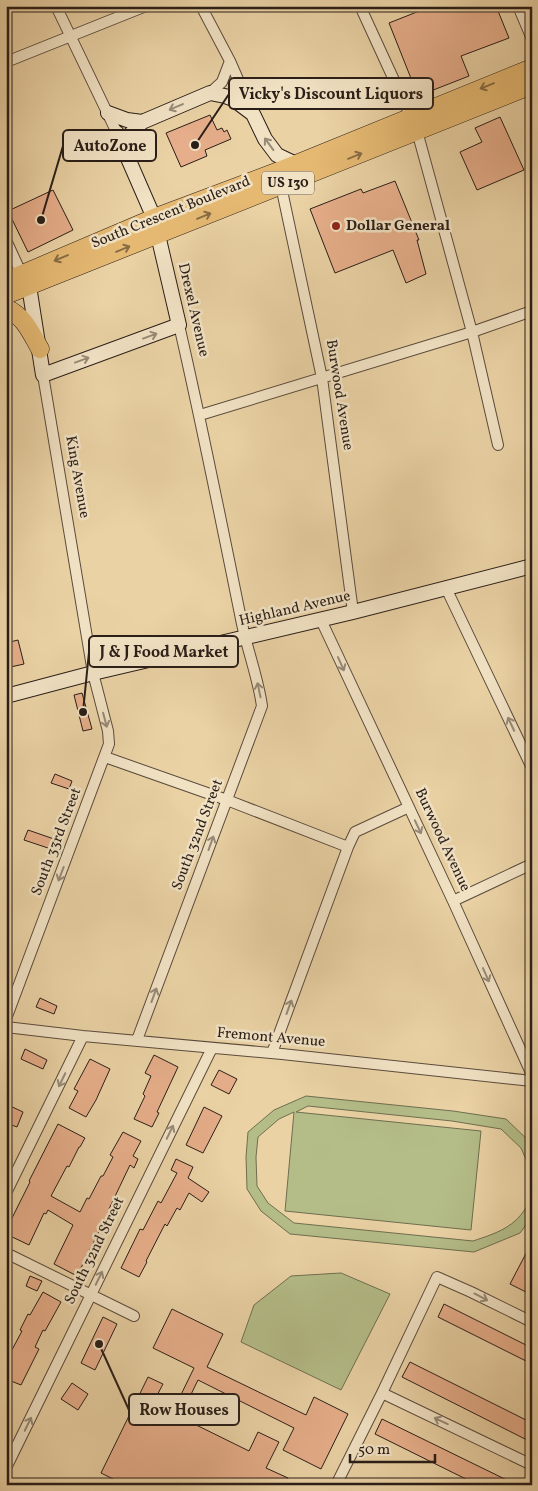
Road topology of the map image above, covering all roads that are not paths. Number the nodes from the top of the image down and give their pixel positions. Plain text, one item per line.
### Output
1 (56, 6) edge
2 (146, 6) edge
3 (201, 6) edge
4 (360, 6) edge
5 (518, 6) edge
6 (71, 37) junction
7 (532, 39) edge
8 (230, 61) junction
9 (6, 62) edge
10 (532, 68) edge
11 (532, 85) edge
12 (210, 93) junction
13 (108, 113) junction
14 (254, 114) junction
15 (142, 122) junction
16 (414, 124) junction
17 (117, 133) joint
18 (123, 146) junction
19 (296, 164) junction
20 (281, 186) junction
21 (157, 226) junction
22 (6, 240) edge
23 (19, 280) edge
24 (6, 295) edge
25 (6, 308) edge
26 (532, 310) edge
27 (179, 325) junction
28 (472, 332) junction
29 (40, 349) junction
30 (43, 374) junction
31 (322, 378) junction
32 (200, 415) junction
33 (498, 444) dead end
34 (532, 566) edge
35 (446, 588) junction
36 (353, 612) junction
37 (321, 620) junction
38 (245, 638) junction
39 (93, 673) junction
40 (6, 696) edge
41 (105, 757) junction
42 (532, 768) edge
43 (226, 800) junction
44 (409, 807) junction
45 (348, 847) junction
46 (532, 864) edge
47 (453, 901) junction
48 (6, 1019) edge
49 (6, 1027) edge
50 (83, 1036) junction
51 (137, 1040) junction
52 (212, 1048) junction
53 (272, 1053) junction
54 (532, 1075) edge
55 (532, 1081) edge
56 (6, 1193) edge
57 (6, 1253) edge
58 (91, 1294) junction
59 (134, 1316) dead end
60 (532, 1322) edge
61 (382, 1393) junction
62 (532, 1465) edge
63 (6, 1468) edge
64 (336, 1485) edge

1 - 6 street, Drexel Avenue
2 - 6 street
3 - 8 street
4 - 16 street
5 - 7 street
6 - 9 street
6 - 13 street, Drexel Avenue
8 - 12 street
8 - 14 street
10 -> 16 highway, South Crescent Boulevard / US 130
11 - 16 highway, South Crescent Boulevard / US 130
12 - 14 street
12 -> 15 street
13 - 15 street
13 - 17 street, Drexel Avenue
19 -> 14 street
15 - 18 street
16 - 19 highway, South Crescent Boulevard / US 130
20 -> 16 highway, South Crescent Boulevard / US 130
16 - 28 street
17 - 18 street, Drexel Avenue
18 - 21 street, Drexel Avenue
19 - 21 highway, South Crescent Boulevard / US 130
21 -> 20 highway, South Crescent Boulevard / US 130
20 - 31 street, Burwood Avenue
21 - 23 highway, South Crescent Boulevard / US 130
21 - 27 street, Drexel Avenue
22 - 23 street, King Avenue
23 - 24 highway, South Crescent Boulevard / US 130
23 - 29 street, King Avenue
25 - 29 highway
26 - 28 street
30 -> 27 street
27 - 32 street, Drexel Avenue
28 - 31 street
28 - 33 street
29 - 30 street, King Avenue
30 - 39 street, King Avenue
31 - 32 street
31 - 36 street, Burwood Avenue
32 - 38 street, Drexel Avenue
34 - 35 street, Highland Avenue
35 - 36 street, Highland Avenue
42 -> 35 street
36 - 37 street, Highland Avenue
37 - 38 street, Highland Avenue
37 -> 44 street, Burwood Avenue
38 - 39 street, Highland Avenue
43 -> 38 street, South 32nd Street
39 - 40 street, Highland Avenue
39 -> 41 street, South 33rd Street
41 - 43 street
41 -> 48 street, South 33rd Street
43 - 45 street
51 -> 43 street, South 32nd Street
44 - 45 street
44 -> 47 street, Burwood Avenue
53 -> 45 street
46 - 47 street
47 -> 54 street, Burwood Avenue
49 - 50 street, Fremont Avenue
50 - 51 street, Fremont Avenue
50 -> 56 street
51 - 52 street, Fremont Avenue
52 - 53 street, Fremont Avenue
58 -> 52 street, South 32nd Street
53 - 55 street, Fremont Avenue
57 - 58 street
58 - 59 street
63 -> 58 street, South 32nd Street
61 -> 60 street
62 -> 61 street
61 - 64 street

